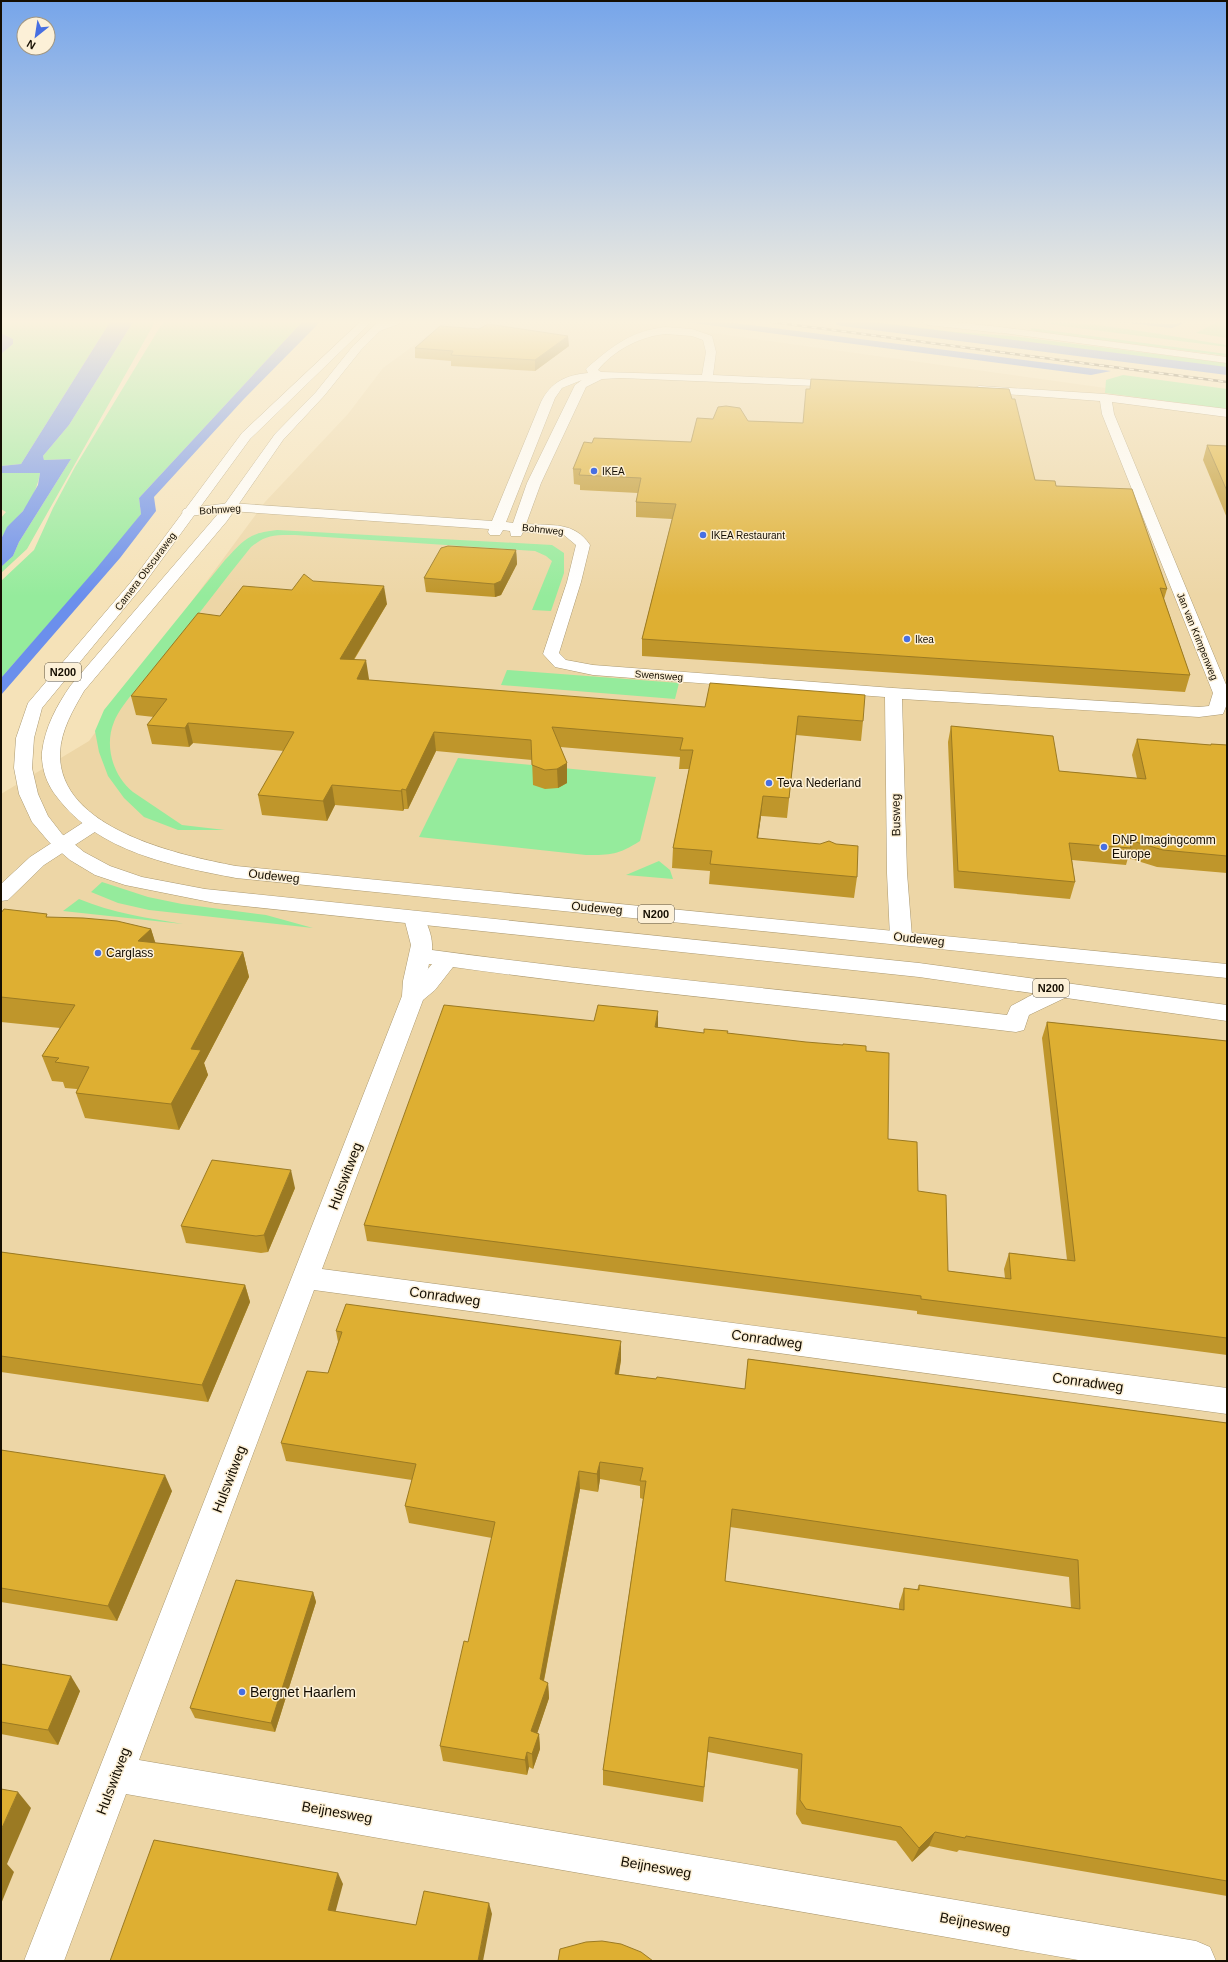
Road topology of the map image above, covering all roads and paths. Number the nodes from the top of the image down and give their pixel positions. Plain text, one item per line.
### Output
1 (272, 414) edge
2 (301, 414) edge
3 (543, 414) edge
4 (567, 414) edge
5 (1108, 414) edge
6 (505, 506) junction
7 (189, 512) junction
8 (226, 512) junction
9 (464, 523) junction
10 (497, 529) junction
11 (518, 530) junction
12 (578, 538) joint
13 (893, 693) junction
14 (94, 824) junction
15 (59, 845) junction
16 (1, 895) edge
17 (414, 918) junction
18 (900, 937) junction
19 (422, 956) junction
20 (447, 960) junction
21 (1227, 971) edge
22 (1063, 990) junction
23 (413, 996) junction
24 (1227, 999) edge
25 (1182, 1007) junction
26 (1227, 1013) edge
27 (306, 1278) junction
28 (1227, 1401) edge
29 (116, 1774) junction
30 (44, 1961) edge
31 (1196, 1961) edge

1 - 7 street, Camera Obscuraweg / N200
2 - 8 street, Camera Obscuraweg / N200
3 - 6 street
4 - 11 street
5 - 13 street, Jan van Krimpenweg
6 - 9 street
6 - 10 street
7 - 8 street, Bohnweg
7 - 15 street, Camera Obscuraweg / N200
8 - 9 street, Bohnweg
8 - 10 street, Bohnweg
8 - 14 street, Camera Obscuraweg / N200
9 - 10 street, Bohnweg
10 - 11 street, Bohnweg
11 - 12 street, Bohnweg
12 - 13 street, Swensweg
13 - 18 street, Busweg
14 - 15 street
14 - 18 street, Oudeweg / N200
15 - 16 street
15 - 17 street, N200
17 - 19 street, Hulswitweg
17 - 22 street, N200
18 - 21 street, Oudeweg / N200
19 - 20 street
19 - 23 street, Hulswitweg
20 - 22 street
20 - 23 street, Hulswitweg
22 - 25 street, N200
23 - 27 street, Hulswitweg
24 - 25 street, N200
25 - 26 street
27 - 28 street, Conradweg
27 - 29 street, Hulswitweg
29 - 30 street, Hulswitweg
29 - 31 street, Beijnesweg

